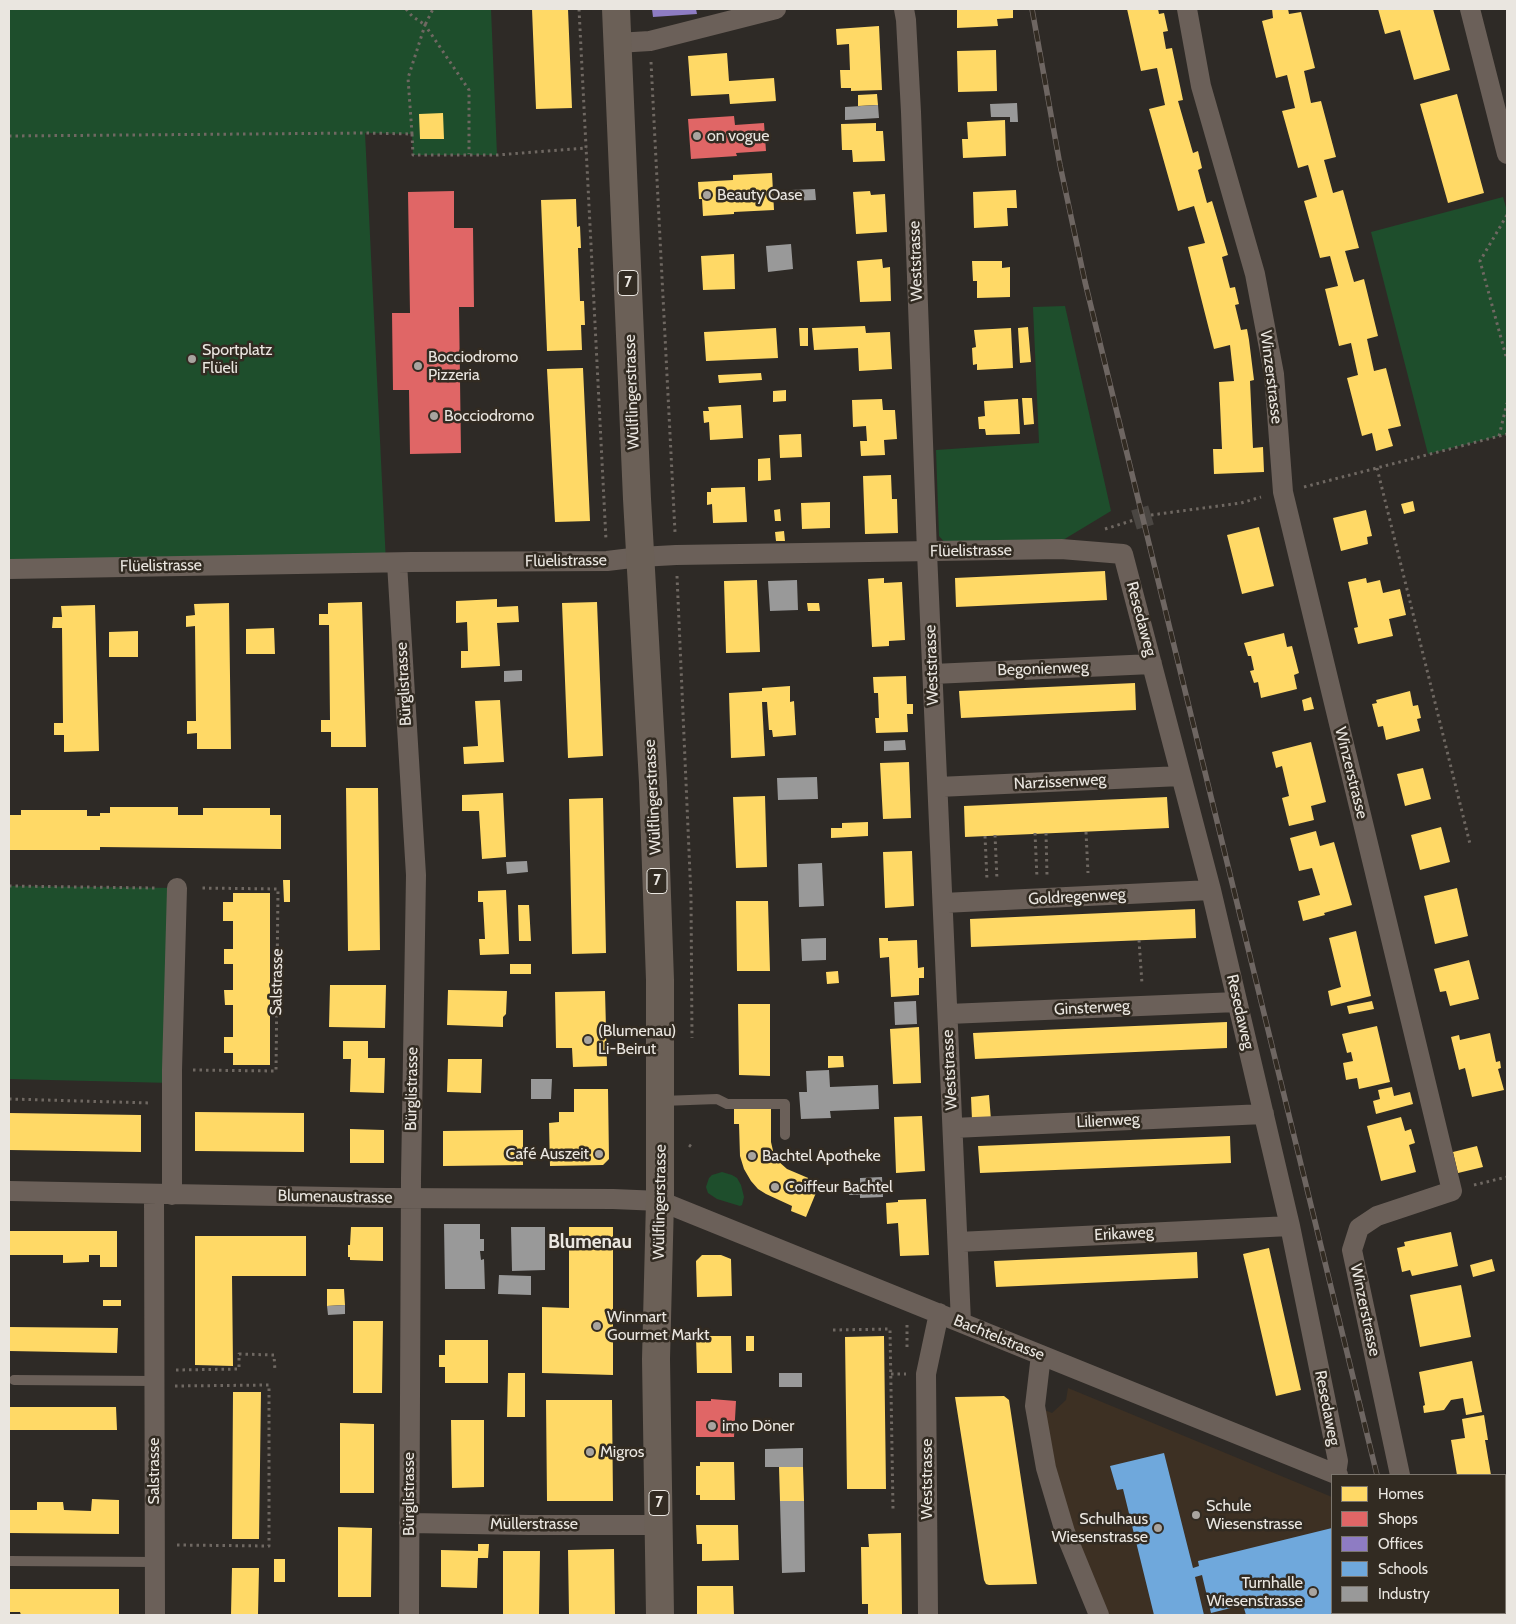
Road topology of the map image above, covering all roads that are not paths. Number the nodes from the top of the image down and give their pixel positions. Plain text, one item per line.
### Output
1 (616, 9) edge
2 (776, 9) edge
3 (904, 9) edge
4 (1187, 9) edge
5 (1470, 9) edge
6 (617, 43) junction
7 (1507, 154) edge
8 (927, 552) junction
9 (1124, 554) joint
10 (640, 556) junction
11 (397, 563) junction
12 (9, 568) edge
13 (1152, 664) junction
14 (933, 674) junction
15 (1181, 776) junction
16 (938, 787) junction
17 (176, 888) road end
18 (1211, 890) junction
19 (943, 903) junction
20 (1237, 1002) junction
21 (948, 1014) junction
22 (661, 1101) junction
23 (1264, 1114) junction
24 (953, 1128) junction
25 (785, 1135) dead end
26 (9, 1191) edge
27 (163, 1195) junction
28 (411, 1198) junction
29 (660, 1201) junction
30 (1290, 1226) junction
31 (958, 1242) junction
32 (939, 1313) junction
33 (961, 1322) junction
34 (1041, 1355) junction
35 (14, 1380) dead end
36 (164, 1383) junction
37 (1335, 1474) edge
38 (1337, 1474) edge
39 (1400, 1474) edge
40 (409, 1523) junction
41 (659, 1524) junction
42 (9, 1561) edge
43 (155, 1562) junction
44 (155, 1615) edge
45 (409, 1615) edge
46 (660, 1615) edge
47 (928, 1615) edge
48 (1099, 1615) edge

1 - 6 main road, Wülflingerstrasse / 7
2 - 6 street
3 - 8 street, Weststrasse
4 - 39 street, Winzerstrasse
5 - 7 street
6 - 10 main road, Wülflingerstrasse / 7
8 - 9 street, Flüelistrasse
8 - 10 street, Flüelistrasse
8 - 14 street, Weststrasse
9 - 13 street, Resedaweg
10 - 11 street, Flüelistrasse
10 - 22 main road, Wülflingerstrasse / 7
11 - 12 street, Flüelistrasse
11 - 28 street, Bürglistrasse
13 - 14 street, Begonienweg
13 - 15 street, Resedaweg
14 - 16 street, Weststrasse
15 - 16 street, Narzissenweg
15 - 18 street, Resedaweg
16 - 19 street, Weststrasse
17 - 27 street, Salstrasse
18 - 19 street, Goldregenweg
18 - 20 street, Resedaweg
19 - 21 street, Weststrasse
20 - 21 street, Ginsterweg
20 - 23 street, Resedaweg
21 - 24 street, Weststrasse
22 - 25 lane
22 - 29 main road, Wülflingerstrasse / 7
23 - 24 street, Lilienweg
23 - 30 street, Resedaweg
24 - 31 street, Weststrasse
26 - 27 street, Blumenaustrasse
27 - 28 street, Blumenaustrasse
27 - 36 street, Salstrasse
28 - 29 street, Blumenaustrasse
28 - 40 street, Bürglistrasse
29 - 32 street, Bachtelstrasse
29 - 41 main road, Wülflingerstrasse / 7
30 - 31 street, Erikaweg
30 - 38 street, Resedaweg
31 - 33 street, Weststrasse
32 - 33 street, Bachtelstrasse
32 - 47 street, Weststrasse
33 - 34 street, Bachtelstrasse
34 - 37 street, Bachtelstrasse
34 - 48 street
35 - 36 lane
36 - 43 street, Salstrasse
40 - 41 street, Müllerstrasse
40 - 45 street, Bürglistrasse
41 - 46 main road, Wülflingerstrasse / 7
42 - 43 lane
43 - 44 street, Salstrasse

